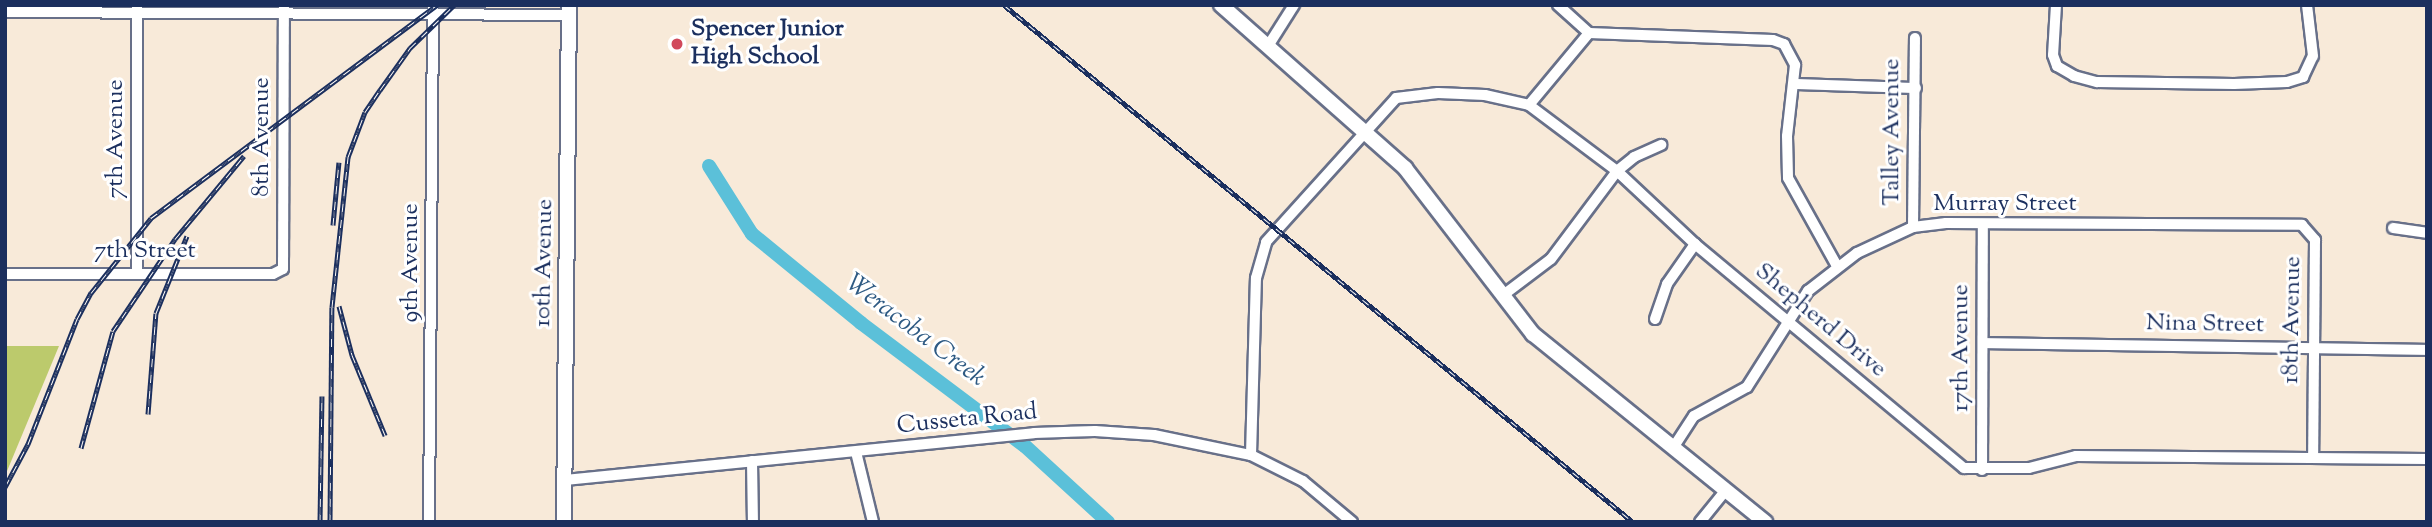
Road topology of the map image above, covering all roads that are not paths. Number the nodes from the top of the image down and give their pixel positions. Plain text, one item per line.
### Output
1 (1222, 5) edge
2 (1294, 5) edge
3 (1558, 5) edge
4 (2056, 5) edge
5 (2307, 5) edge
6 (137, 9) edge
7 (284, 9) edge
8 (433, 9) edge
9 (570, 10) edge
10 (5, 12) edge
11 (1589, 33) junction
12 (1914, 38) dead end
13 (1268, 46) junction
14 (1794, 83) junction
15 (1916, 88) junction
16 (1529, 105) junction
17 (1364, 128) junction
18 (1661, 145) dead end
19 (1618, 171) junction
20 (1983, 225) junction
21 (1913, 227) junction
22 (2266, 227) joint
23 (2393, 228) dead end
24 (2427, 233) edge
25 (1695, 244) junction
26 (1837, 266) junction
27 (284, 269) joint
28 (138, 273) junction
29 (5, 274) edge
30 (1502, 296) junction
31 (1655, 319) dead end
32 (1786, 320) junction
33 (1984, 344) junction
34 (2313, 347) junction
35 (2427, 349) edge
36 (1673, 448) junction
37 (856, 452) junction
38 (1251, 455) junction
39 (2314, 457) junction
40 (2427, 459) edge
41 (752, 461) junction
42 (1982, 470) junction
43 (565, 480) junction
44 (1726, 490) junction
45 (429, 522) edge
46 (564, 522) edge
47 (753, 522) edge
48 (873, 522) edge
49 (1352, 522) edge
50 (1700, 522) edge
51 (1765, 522) edge

1 - 13 main road
2 - 13 street
3 - 11 street
4 - 5 street
6 - 7 street
6 - 10 street
6 - 28 street, 7th Avenue
7 - 8 street
7 - 27 street, 8th Avenue
8 - 9 street
8 - 45 street, 9th Avenue
9 - 43 main road, 10th Avenue
11 - 14 street
11 - 16 street
12 - 15 street, Talley Avenue
13 - 17 main road
14 - 15 street
14 - 26 street
15 - 21 street, Talley Avenue
16 - 17 street, Shepherd Drive
16 - 19 street, Shepherd Drive
17 - 30 main road
17 - 38 street, Shepherd Drive
18 - 19 street
19 - 25 street, Shepherd Drive
19 - 30 street
20 - 21 street, Murray Street
20 - 22 street, Murray Street
20 - 33 street, 17th Avenue
21 - 26 street, Murray Street
22 - 34 street, 18th Avenue
23 - 24 street
25 - 31 street
25 - 32 street, Shepherd Drive
26 - 32 street, Murray Street
27 - 28 street, 7th Street
28 - 29 street, 7th Street
30 - 36 main road
32 - 36 street, Murray Street
32 - 42 street, Shepherd Drive
33 - 34 street, Nina Street
33 - 42 street, 17th Avenue
34 - 35 street, Nina Street
34 - 39 street, 18th Avenue
36 - 44 main road
37 - 38 street, Cusseta Road
37 - 41 street, Cusseta Road
37 - 48 street
38 - 49 street, Cusseta Road
39 - 40 street, Shepherd Drive
39 - 42 street, Shepherd Drive
41 - 43 street, Cusseta Road
41 - 47 street
43 - 46 main road, 10th Avenue
44 - 50 street
44 - 51 main road

